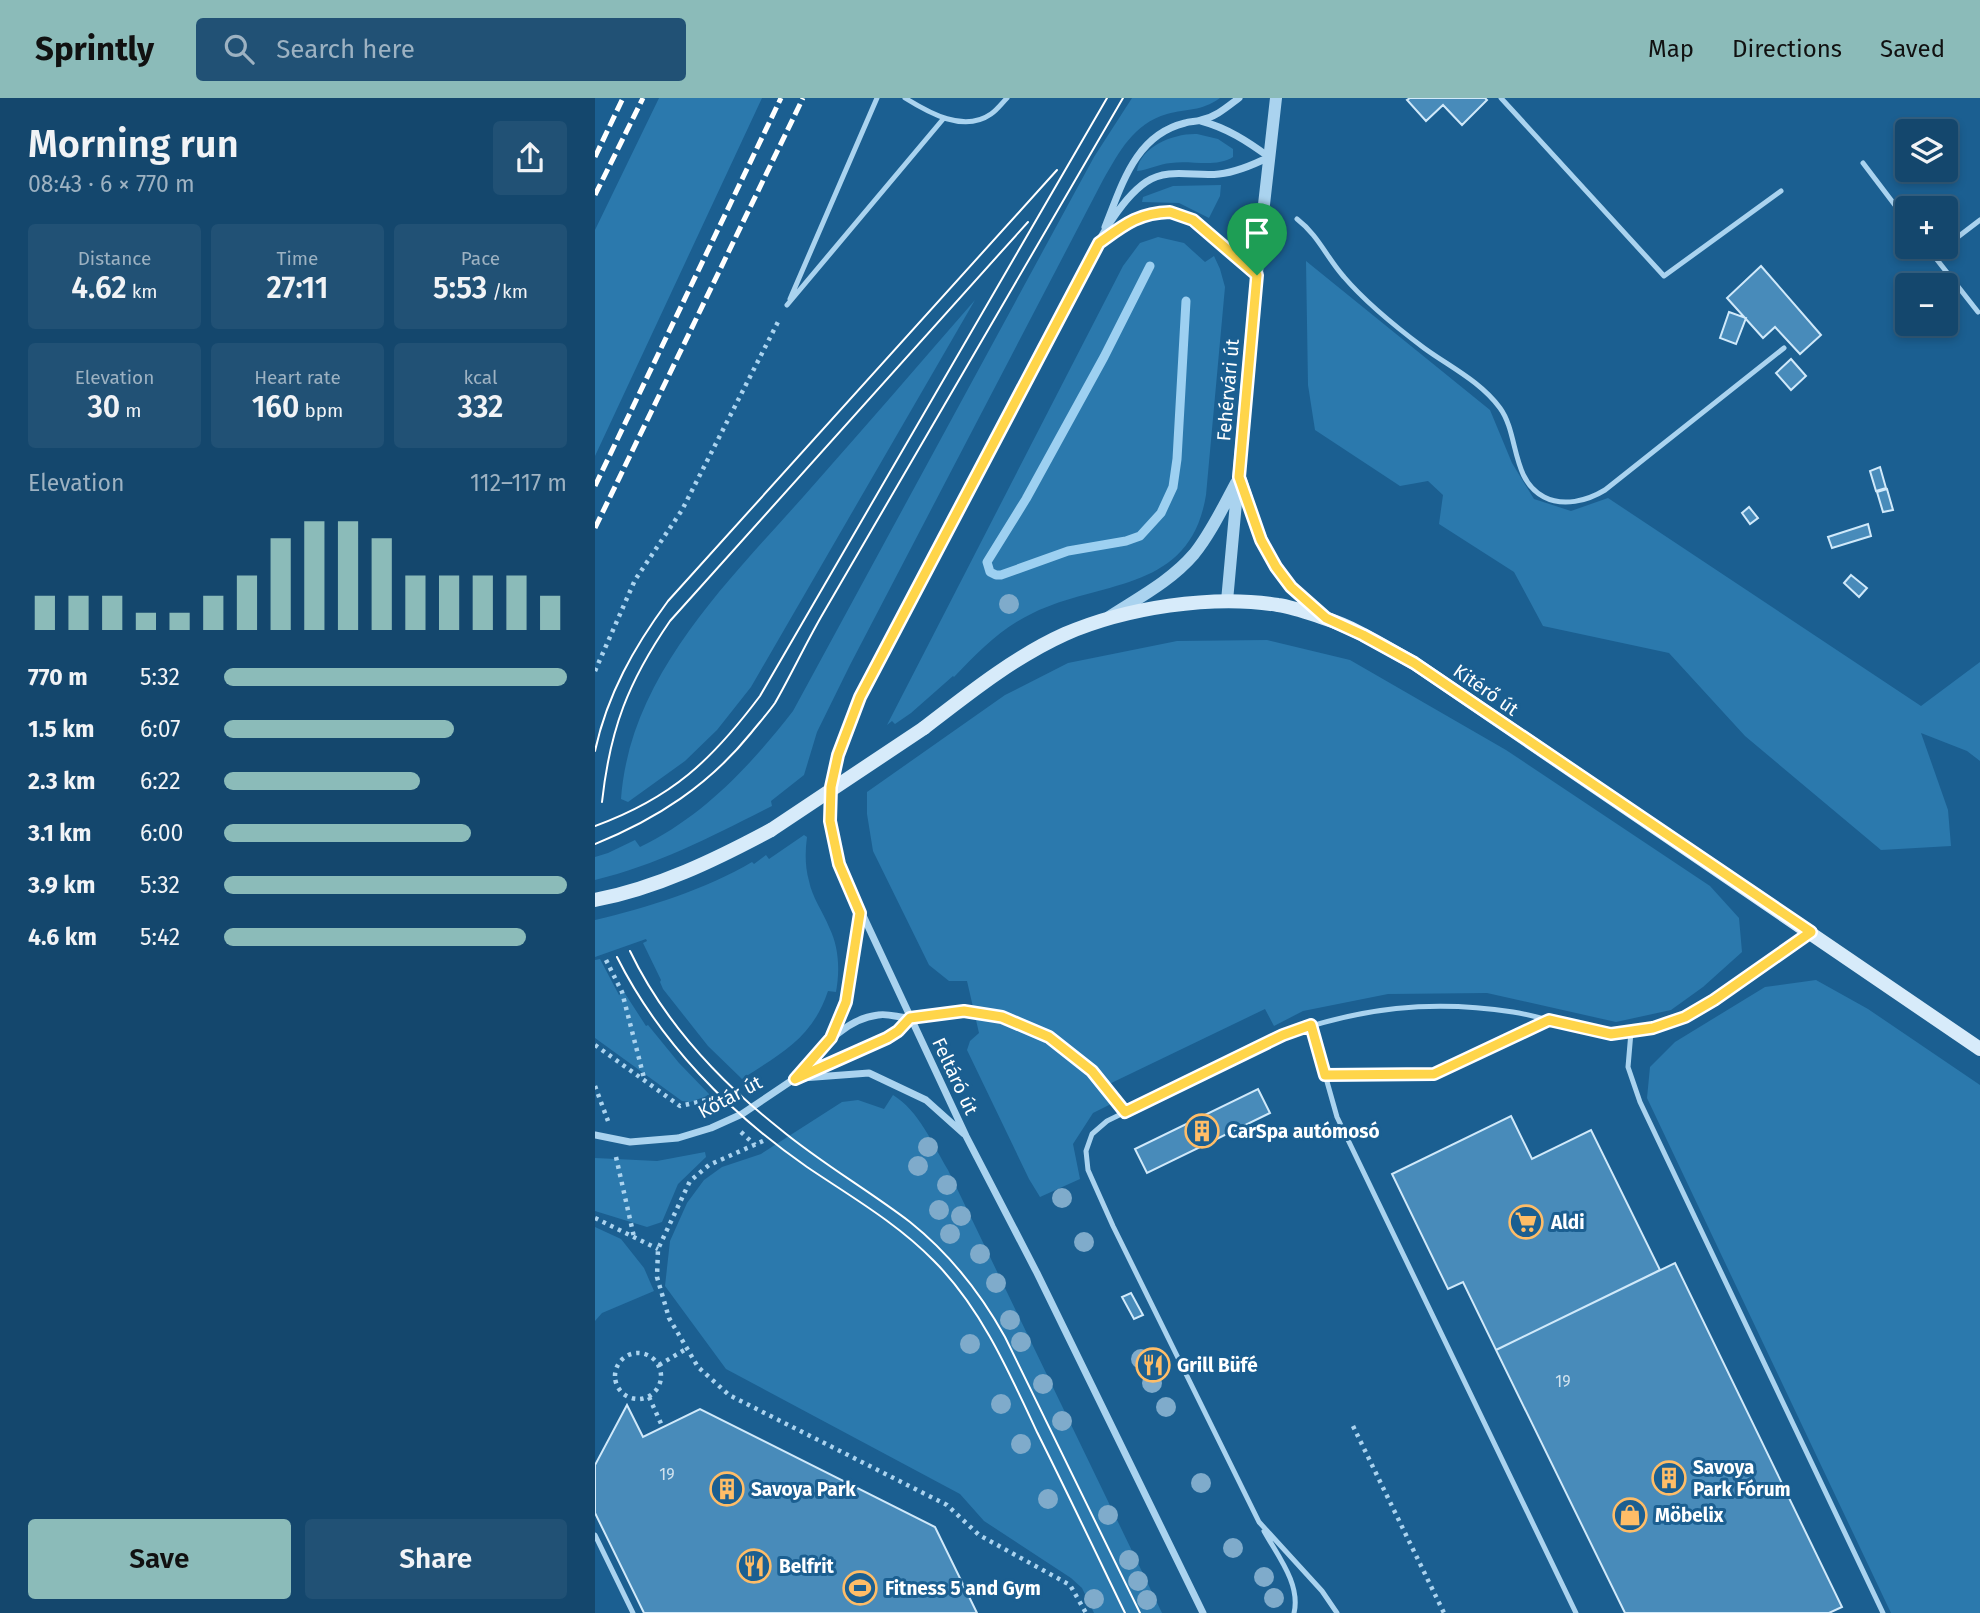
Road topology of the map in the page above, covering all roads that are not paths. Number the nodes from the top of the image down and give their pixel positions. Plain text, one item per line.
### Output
1 (877, 98) edge
2 (905, 98) edge
3 (1007, 98) edge
4 (1239, 98) edge
5 (1276, 98) edge
6 (1501, 98) edge
7 (944, 118) junction
8 (1201, 121) junction
9 (1269, 157) junction
10 (1863, 163) dead end
11 (1781, 191) dead end
12 (1895, 205) edge
13 (1297, 219) dead end
14 (1980, 220) edge
15 (1958, 237) edge
16 (1099, 243) junction
17 (1936, 259) edge
18 (1257, 275) junction
19 (1978, 312) dead end
20 (1784, 348) dead end
21 (1239, 477) junction
22 (1227, 601) junction
23 (1107, 618) junction
24 (1326, 618) junction
25 (595, 900) edge
26 (860, 913) junction
27 (1811, 932) junction
28 (964, 1011) road end
29 (910, 1018) junction
30 (1549, 1020) junction
31 (1311, 1025) junction
32 (1631, 1032) junction
33 (831, 1038) junction
34 (1980, 1049) edge
35 (1325, 1075) junction
36 (795, 1079) junction
37 (595, 1135) edge
38 (966, 1136) junction
39 (1259, 1522) junction
40 (595, 1535) edge
41 (633, 1613) edge
42 (1203, 1613) edge
43 (1294, 1613) edge
44 (1337, 1613) edge
45 (1576, 1613) edge
46 (1883, 1613) edge

1 - 7 lane
2 - 7 lane
3 - 7 lane
4 - 8 street, Feltáró út
5 - 9 street, Fehérvári út
6 - 11 lane
8 - 9 street
8 - 16 street, Feltáró út
9 - 16 street, Feltáró út
9 - 18 street, Fehérvári út
10 - 12 lane
13 - 20 lane
14 - 15 lane
16 - 18 street, Feltáró út
16 - 26 street, Feltáró út
17 - 19 lane
18 - 21 street, Fehérvári út
21 - 22 street, Fehérvári út
21 - 23 street
21 - 24 street
22 - 23 main road, Kitérő út
22 - 24 main road, Kitérő út
23 - 25 main road, Kitérő út, bridge
24 - 27 main road, Kitérő út
26 - 29 street, Feltáró út
26 - 33 street, Kőtár út
27 - 32 lane
27 - 34 main road, Kitérő út
28 - 29 street
29 - 33 street, Kőtár út
29 - 36 street, Kőtár út
29 - 38 street, Feltáró út
30 - 31 lane
30 - 32 lane
30 - 35 lane
31 - 35 lane
31 - 39 lane
32 - 46 lane
33 - 36 street, Kőtár út
35 - 45 lane
36 - 37 street, Kőtár út
36 - 38 street, Kőtár út
38 - 42 street, Feltáró út
39 - 43 lane
39 - 44 lane
40 - 41 lane

